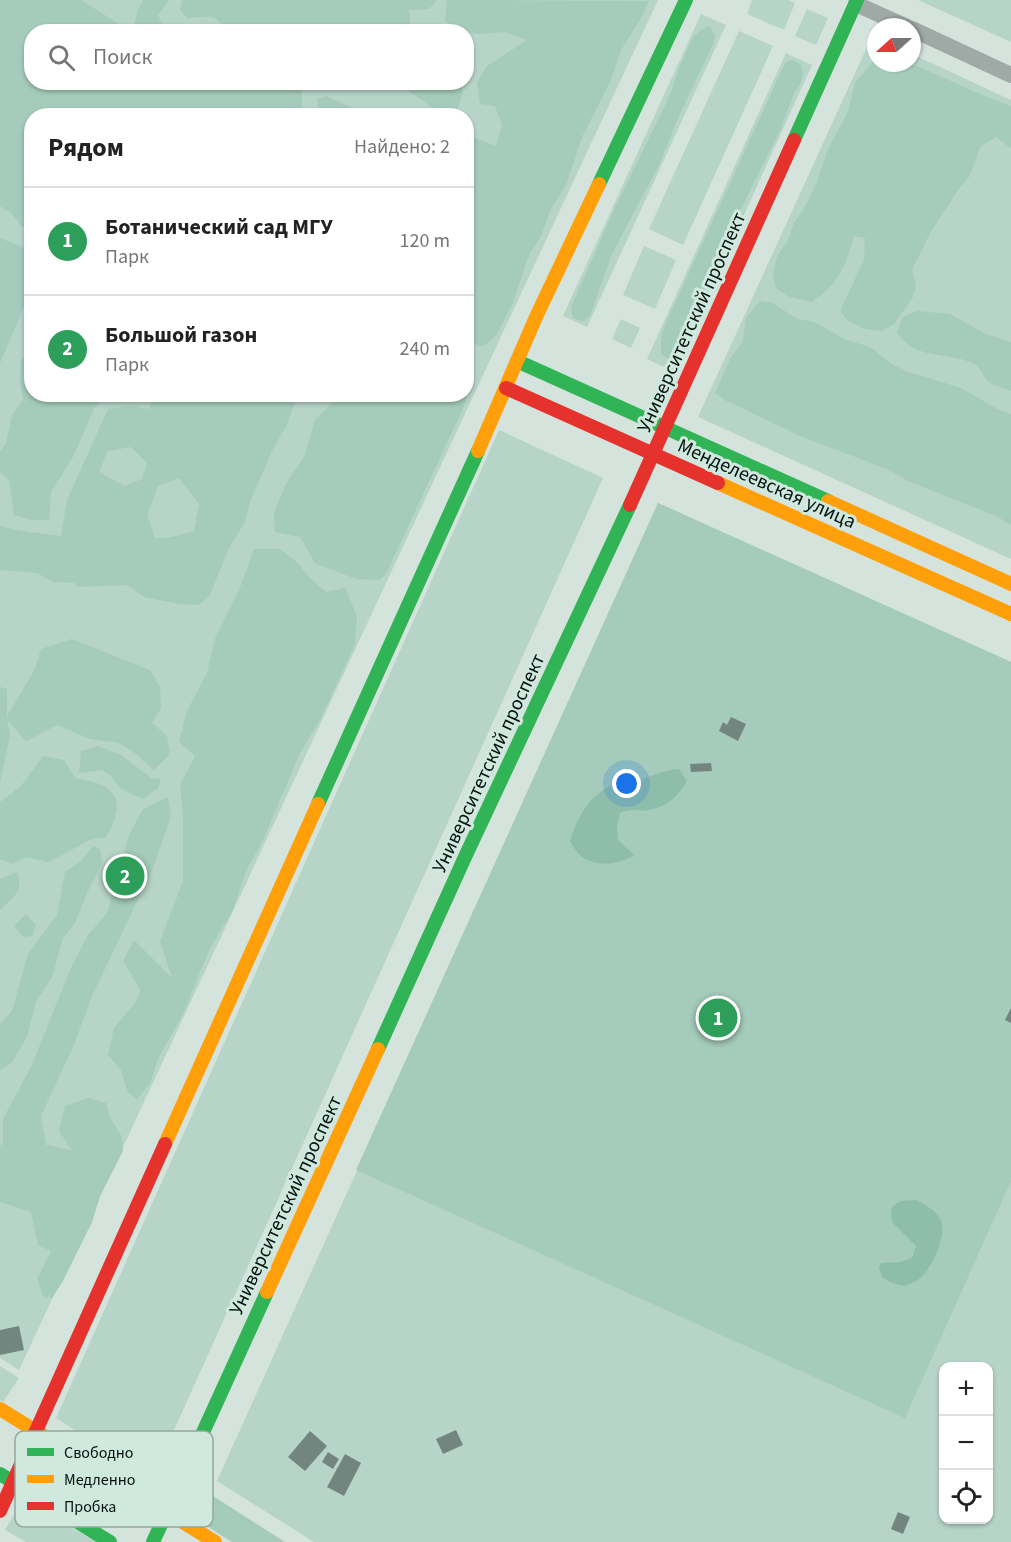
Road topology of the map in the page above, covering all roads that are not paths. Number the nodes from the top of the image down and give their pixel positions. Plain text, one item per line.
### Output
1 (686, 0) edge
2 (854, 1) edge
3 (889, 18) edge
4 (921, 33) edge
5 (1011, 75) edge
6 (517, 362) junction
7 (506, 388) junction
8 (665, 428) junction
9 (654, 453) junction
10 (904, 535) junction
11 (892, 561) junction
12 (1011, 584) edge
13 (1011, 614) edge
14 (0, 1409) edge
15 (37, 1431) joint
16 (203, 1431) edge
17 (0, 1474) edge
18 (15, 1478) edge
19 (13, 1482) junction
20 (0, 1511) edge
21 (86, 1527) edge
22 (160, 1527) edge
23 (190, 1527) edge
24 (110, 1542) edge
25 (153, 1542) edge
26 (215, 1542) edge

1 - 6 main road
2 - 3 street
2 - 8 main road, Университетский проспект
4 - 5 street
6 - 7 main road
6 - 8 main road, Менделеевская улица
7 - 9 main road, Менделеевская улица
7 - 15 main road
8 - 9 main road, Университетский проспект
8 - 10 main road, Менделеевская улица
9 - 11 main road, Менделеевская улица
9 - 16 main road, Университетский проспект
10 - 11 street
10 - 12 main road, Менделеевская улица
11 - 13 main road, Менделеевская улица
14 - 15 main road
17 - 19 main road
18 - 19 main road
19 - 20 main road
21 - 24 main road
22 - 25 main road, Университетский проспект
23 - 26 main road

